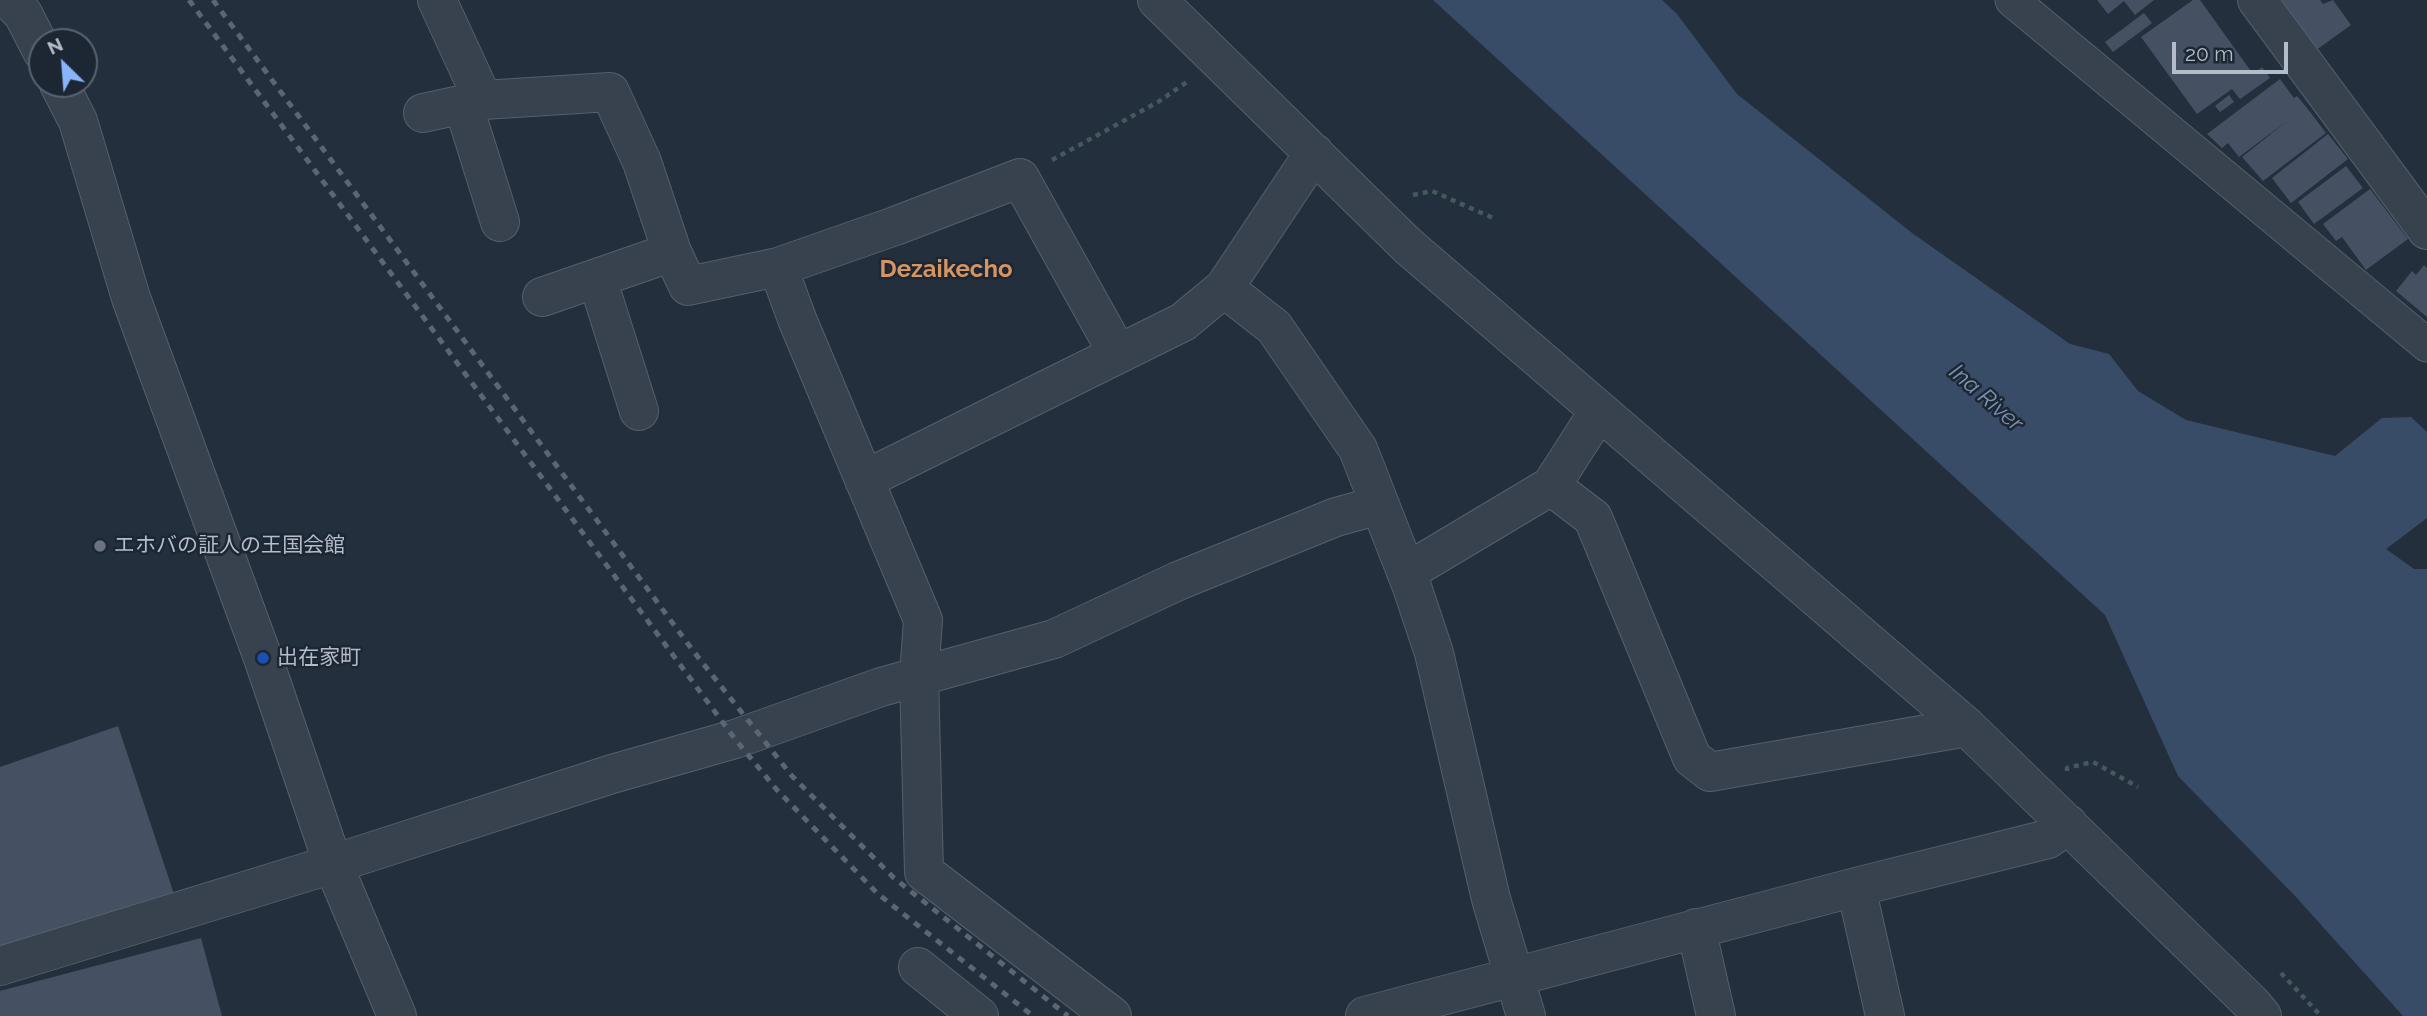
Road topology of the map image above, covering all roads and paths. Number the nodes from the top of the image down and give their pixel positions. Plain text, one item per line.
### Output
1 (9, 0) edge
2 (437, 0) edge
3 (1157, 0) edge
4 (2012, 0) edge
5 (2257, 0) edge
6 (30, 28) edge
7 (1219, 59) junction
8 (66, 98) edge
9 (473, 102) junction
10 (423, 113) dead end
11 (1314, 152) junction
12 (1020, 178) junction
13 (1411, 196) dead end
14 (1493, 218) dead end
15 (500, 222) dead end
16 (2427, 230) edge
17 (672, 252) junction
18 (778, 267) junction
19 (597, 278) junction
20 (1224, 288) junction
21 (542, 297) dead end
22 (2427, 345) edge
23 (1118, 354) junction
24 (639, 411) dead end
25 (1599, 411) junction
26 (864, 480) junction
27 (1550, 486) junction
28 (1380, 505) junction
29 (1406, 572) junction
30 (919, 676) junction
31 (1967, 727) junction
32 (2067, 768) dead end
33 (2138, 787) dead end
34 (2068, 824) junction
35 (333, 864) junction
36 (1856, 887) junction
37 (1696, 928) junction
38 (0, 966) edge
39 (918, 967) dead end
40 (1514, 976) junction
41 (397, 1016) edge
42 (979, 1016) edge
43 (1112, 1016) edge
44 (1366, 1016) edge
45 (1526, 1016) edge
46 (1716, 1016) edge
47 (1885, 1016) edge
48 (2262, 1016) edge

1 - 6 street
2 - 9 street
3 - 7 street
4 - 22 street
5 - 16 street
7 - 11 street
7 - 12 path
8 - 35 street
9 - 10 street
9 - 15 street
9 - 17 street
11 - 20 street
11 - 25 street
12 - 18 street
12 - 23 street
13 - 14 path
17 - 18 street
17 - 19 street
18 - 26 street
19 - 21 street
19 - 24 street
20 - 23 street
20 - 28 street
23 - 26 street
25 - 27 street
25 - 31 street
26 - 30 street
27 - 29 street
27 - 31 street
28 - 29 street
28 - 30 street
29 - 40 street
30 - 35 street
30 - 43 street
31 - 34 street
32 - 33 path
34 - 36 street
34 - 48 street
35 - 38 street
35 - 41 street
36 - 37 street
36 - 47 street
37 - 40 street
37 - 46 street
39 - 42 street
40 - 44 street
40 - 45 street

